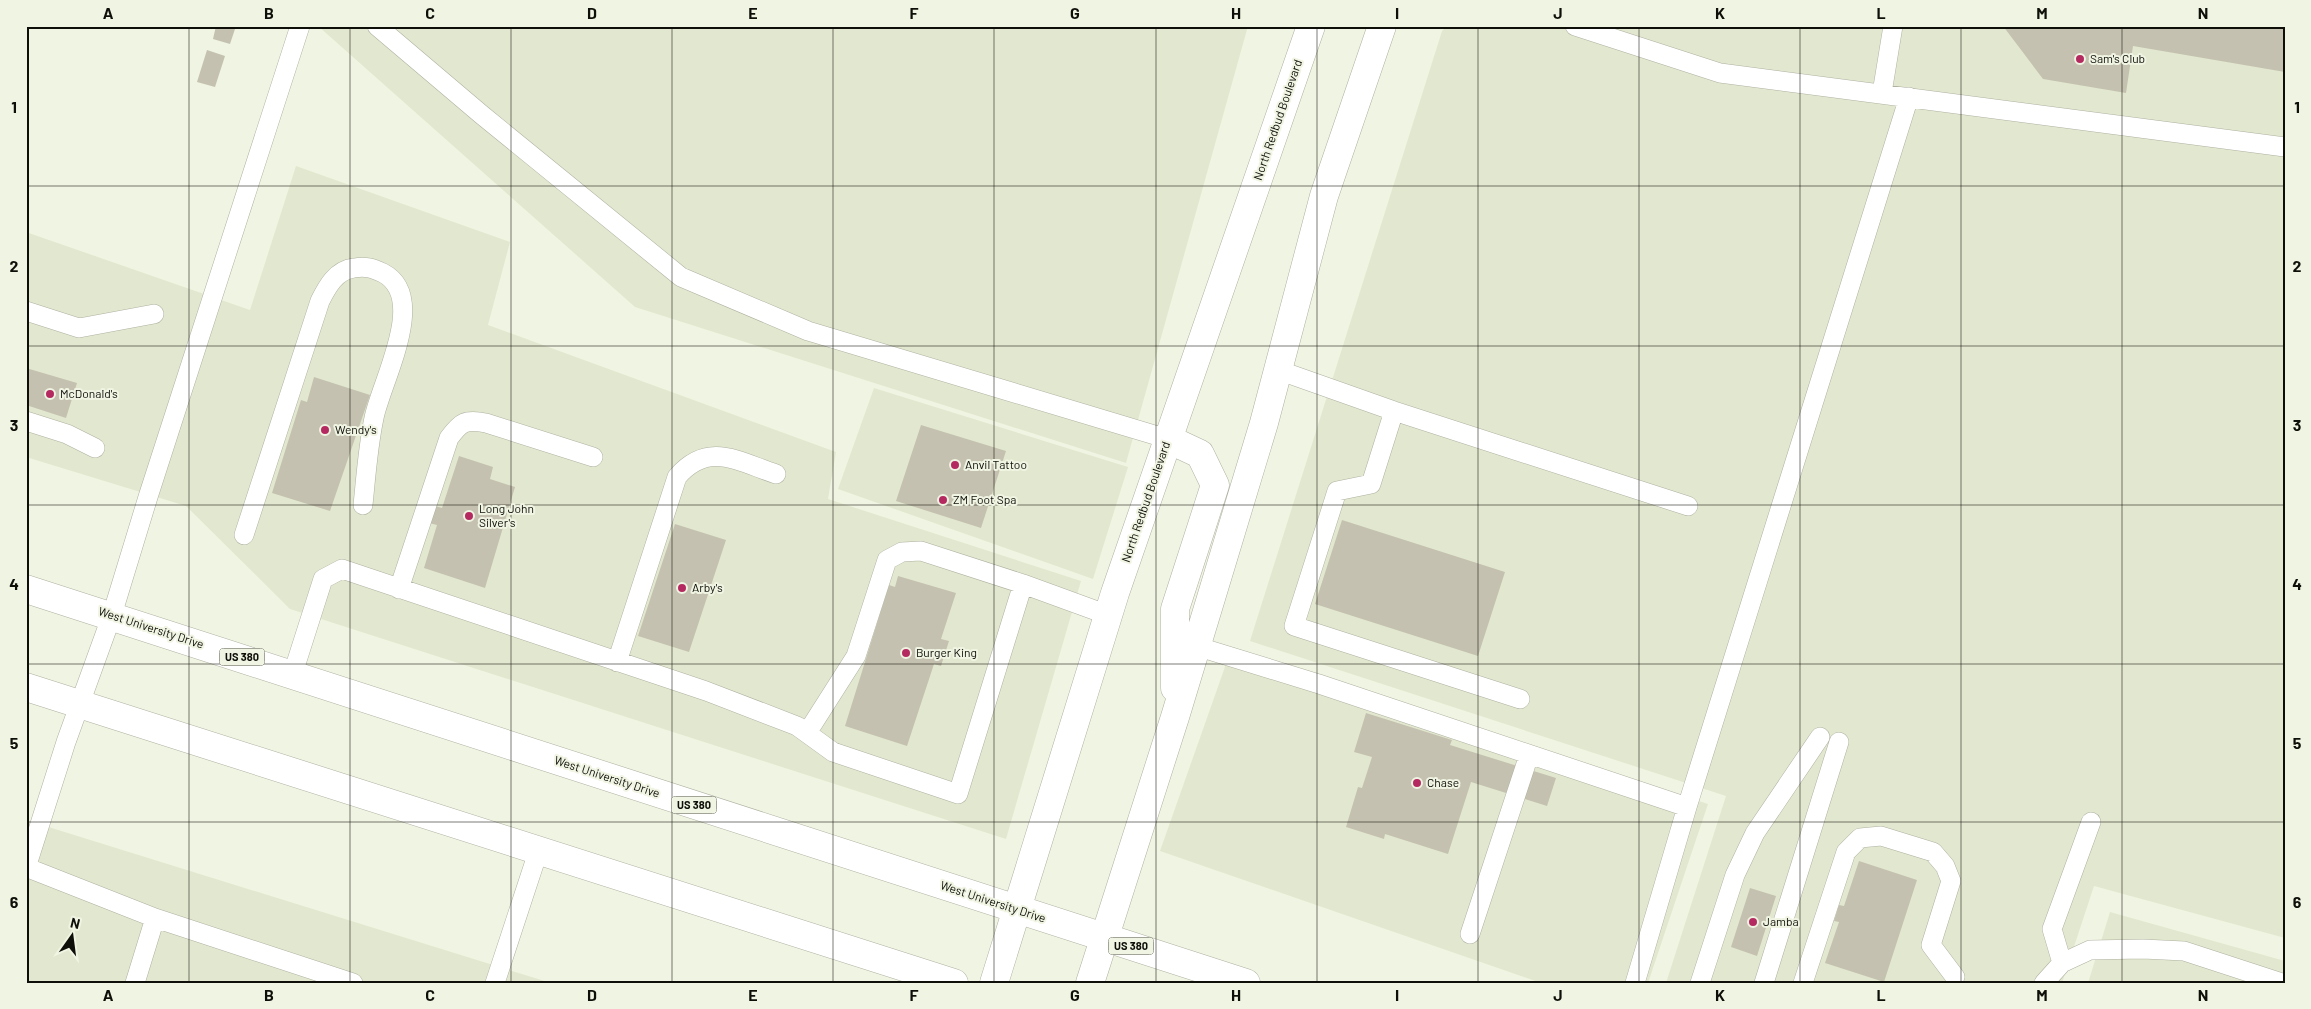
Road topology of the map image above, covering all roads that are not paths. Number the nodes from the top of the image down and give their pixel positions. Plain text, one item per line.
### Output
1 (300, 26) edge
2 (377, 26) edge
3 (1311, 26) edge
4 (1382, 26) edge
5 (1575, 26) edge
6 (1894, 26) edge
7 (1882, 93) junction
8 (1909, 97) junction
9 (2285, 147) edge
10 (26, 311) edge
11 (154, 314) dead end
12 (1278, 370) junction
13 (1394, 411) junction
14 (26, 421) edge
15 (1168, 439) junction
16 (95, 448) dead end
17 (593, 457) dead end
18 (776, 474) dead end
19 (362, 505) dead end
20 (1688, 506) dead end
21 (244, 535) dead end
22 (1023, 584) junction
23 (26, 589) edge
24 (400, 589) junction
25 (112, 615) junction
26 (1108, 616) junction
27 (1186, 643) junction
28 (617, 662) junction
29 (293, 673) junction
30 (26, 687) edge
31 (1520, 699) dead end
32 (80, 703) junction
33 (807, 733) junction
34 (1820, 737) dead end
35 (1839, 742) dead end
36 (1529, 755) junction
37 (1687, 807) junction
38 (2090, 822) dead end
39 (539, 849) junction
40 (27, 868) edge
41 (1016, 910) junction
42 (155, 918) junction
43 (1470, 934) dead end
44 (1105, 938) junction
45 (2062, 963) junction
46 (1955, 977) dead end
47 (135, 983) edge
48 (353, 983) edge
49 (495, 983) edge
50 (954, 983) edge
51 (994, 983) edge
52 (1090, 983) edge
53 (1246, 983) edge
54 (1636, 983) edge
55 (1700, 983) edge
56 (1764, 983) edge
57 (1804, 983) edge
58 (2044, 983) edge
59 (2282, 983) edge

1 - 25 lane
2 - 15 lane
3 - 15 main road, North Redbud Boulevard
4 - 12 main road
5 - 7 lane
6 - 7 lane
7 - 8 lane
8 - 9 lane
8 - 37 lane
10 - 11 lane
12 - 13 lane
12 - 27 main road
13 - 20 lane
13 - 31 lane
14 - 16 lane
15 - 26 main road, North Redbud Boulevard
15 - 27 main road
17 - 24 lane
18 - 28 lane
19 - 21 lane
22 - 26 lane
22 - 33 lane
22 - 33 lane
23 - 25 main road, West University Drive / US 380
24 - 28 lane
24 - 29 lane
25 - 29 main road, West University Drive / US 380
25 - 32 lane
26 - 41 main road, North Redbud Boulevard
27 - 36 lane
27 - 44 main road
28 - 33 lane
29 - 41 main road, West University Drive / US 380
30 - 32 main road
32 - 39 main road
32 - 40 lane
34 - 55 lane
35 - 56 lane
36 - 37 lane
36 - 43 lane
37 - 54 lane
38 - 45 lane
39 - 49 lane
39 - 50 main road
40 - 42 lane
41 - 44 main road, West University Drive / US 380
41 - 51 main road, North Redbud Boulevard
42 - 47 lane
42 - 48 lane
44 - 52 main road
44 - 53 main road, West University Drive / US 380
45 - 58 lane
45 - 59 lane
46 - 57 lane

